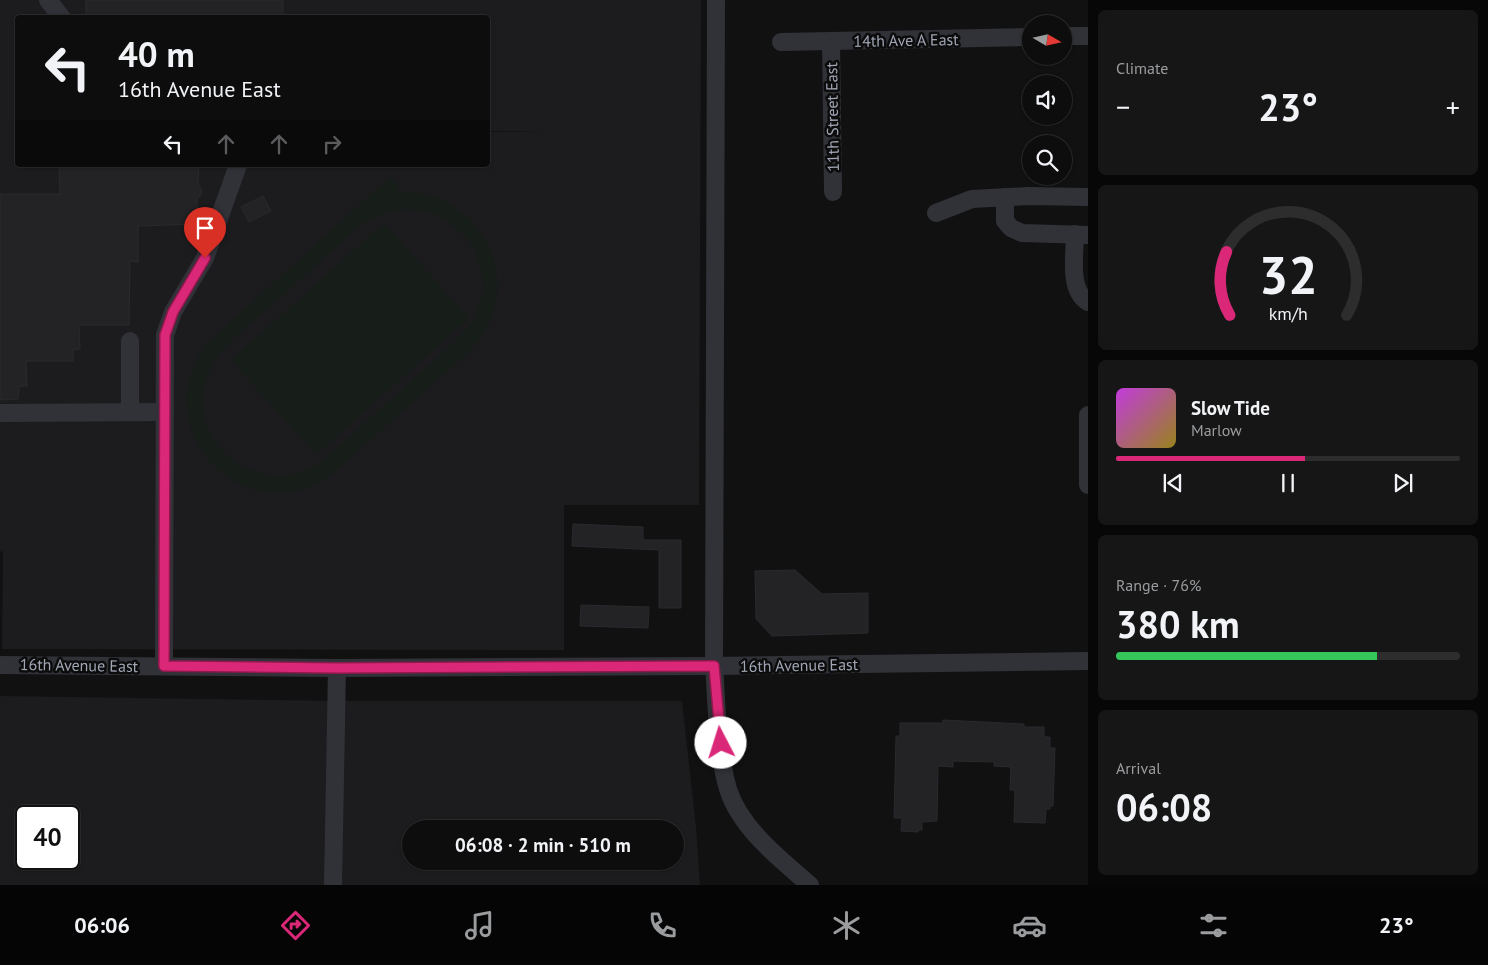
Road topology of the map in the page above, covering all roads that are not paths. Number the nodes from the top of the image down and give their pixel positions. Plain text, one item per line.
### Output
1 (48, 0) edge
2 (716, 0) edge
3 (60, 15) edge
4 (1072, 36) edge
5 (1088, 36) edge
6 (1022, 37) edge
7 (781, 42) dead end
8 (831, 42) junction
9 (237, 167) edge
10 (833, 192) dead end
11 (1005, 197) junction
12 (1088, 197) edge
13 (936, 213) dead end
14 (1081, 234) edge
15 (1081, 272) edge
16 (1088, 302) edge
17 (130, 341) dead end
18 (130, 412) junction
19 (165, 412) junction
20 (0, 413) edge
21 (1088, 415) edge
22 (1088, 485) edge
23 (1088, 661) edge
24 (0, 665) edge
25 (164, 666) junction
26 (714, 666) junction
27 (337, 668) junction
28 (333, 885) edge
29 (810, 885) edge

1 - 3 street
2 - 26 street
4 - 5 street
6 - 8 street, 14th Ave A East
7 - 8 street, 14th Ave A East
8 - 10 street, 11th Street East
9 - 19 street
11 - 12 street
11 - 13 street
11 - 14 street
14 - 15 street
15 - 16 street
17 - 18 street
18 - 19 street
18 - 20 street
19 - 25 street
21 - 22 street
23 - 26 street, 16th Avenue East
24 - 25 street, 16th Avenue East
25 - 27 street, 16th Avenue East
26 - 27 street, 16th Avenue East
26 - 29 street
27 - 28 street

